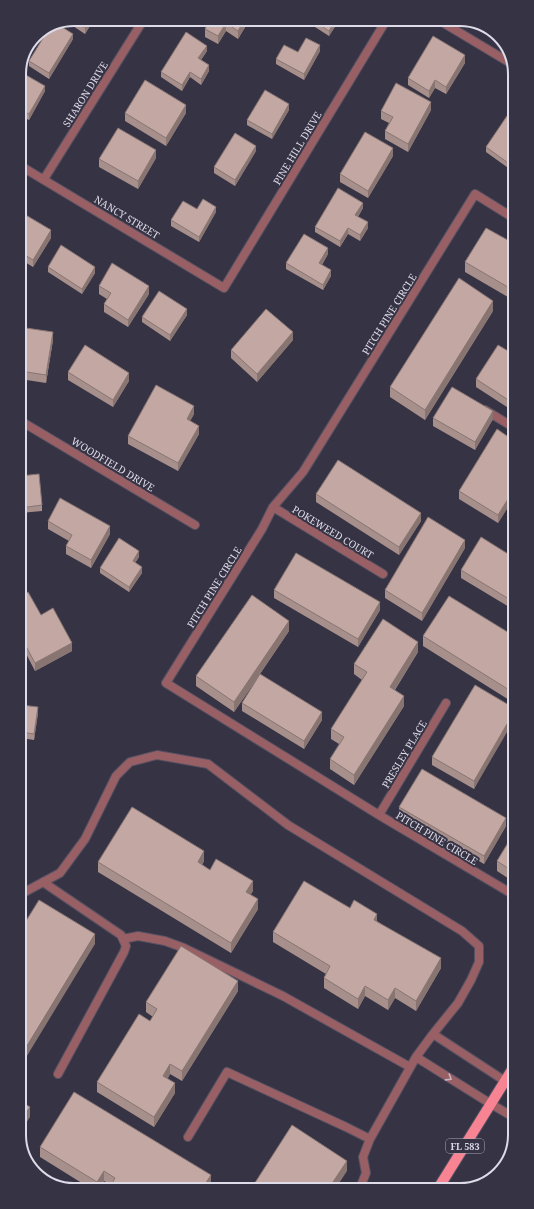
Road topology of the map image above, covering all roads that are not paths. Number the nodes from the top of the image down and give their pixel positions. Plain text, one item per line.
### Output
1 (140, 26) edge
2 (383, 26) edge
3 (449, 26) edge
4 (505, 60) edge
5 (26, 169) edge
6 (44, 179) junction
7 (508, 215) edge
8 (224, 288) joint
9 (480, 408) edge
10 (26, 423) edge
11 (508, 424) edge
12 (273, 508) junction
13 (195, 525) dead end
14 (383, 574) dead end
15 (446, 703) dead end
16 (379, 815) junction
17 (43, 882) junction
18 (26, 891) edge
19 (508, 892) edge
20 (123, 939) junction
21 (433, 1034) junction
22 (416, 1057) junction
23 (410, 1067) junction
24 (58, 1074) dead end
25 (508, 1076) edge
26 (505, 1081) junction
27 (491, 1104) junction
28 (508, 1114) edge
29 (188, 1138) dead end
30 (370, 1139) junction
31 (362, 1183) edge
32 (442, 1183) edge

1 - 6 street, SHARON DRIVE
2 - 8 street, PINE HILL DRIVE
3 - 4 street
5 - 6 street, NANCY STREET
6 - 8 street, NANCY STREET
7 - 12 street, PITCH PINE CIRCLE
9 - 11 street
10 - 13 street, WOODFIELD DRIVE
12 - 14 street, POKEWEED COURT
12 - 16 street, PITCH PINE CIRCLE
15 - 16 street, PRESLEY PLACE
16 - 19 street, PITCH PINE CIRCLE
17 - 18 street
17 - 20 street
17 - 21 street
20 - 23 street
20 - 24 street
21 - 22 street
21 - 26 street
22 - 23 street
22 -> 27 street
23 - 30 street
25 - 26 main road, FL 583
26 - 27 main road, FL 583
27 - 28 street
27 - 32 main road, FL 583
29 - 30 street
30 - 31 street

